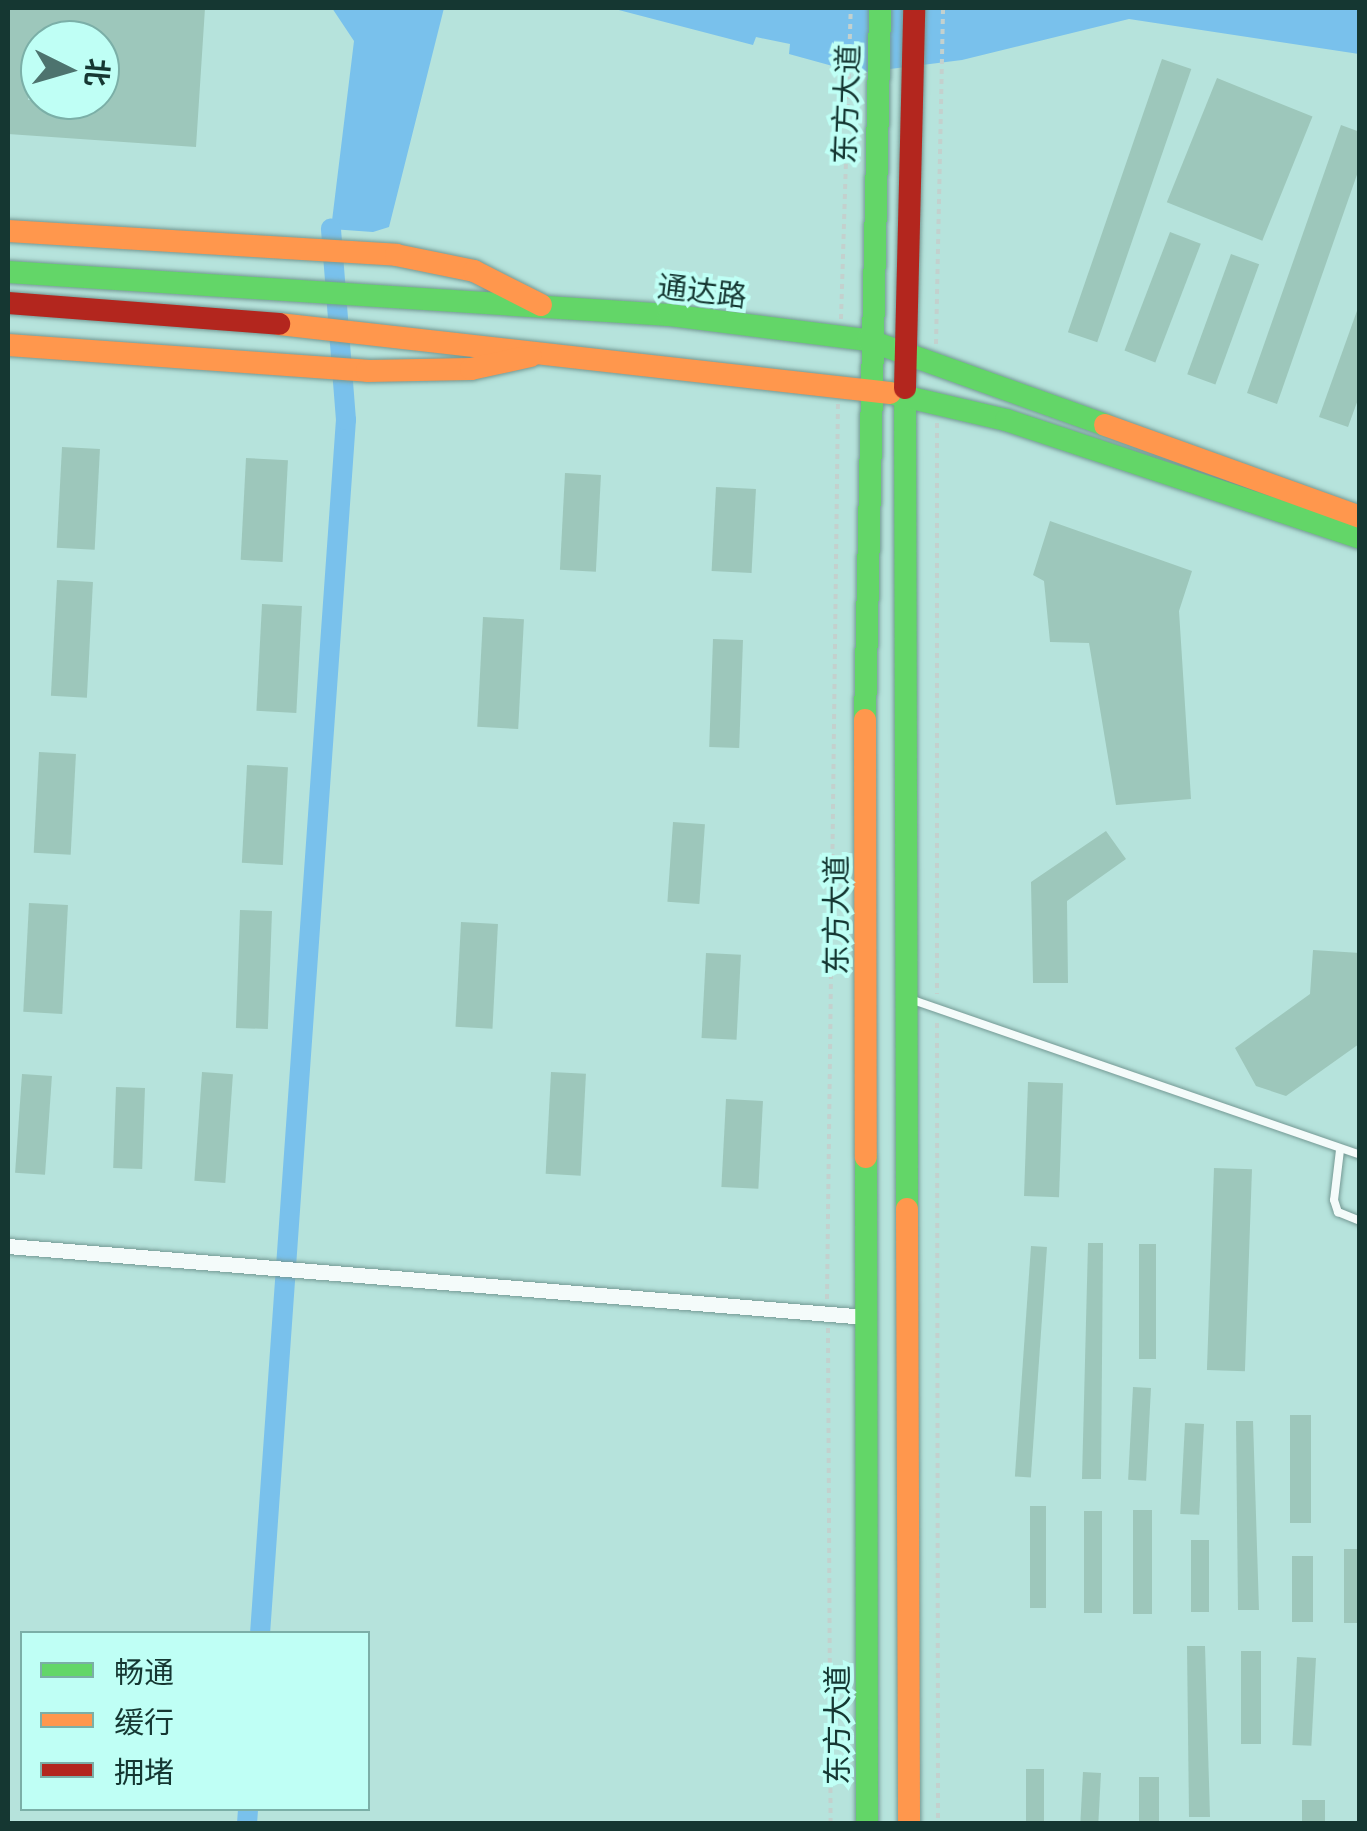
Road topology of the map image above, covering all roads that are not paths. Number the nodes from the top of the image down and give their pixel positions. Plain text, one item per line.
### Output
1 (880, 8) edge
2 (914, 8) edge
3 (8, 231) edge
4 (8, 272) edge
5 (8, 302) edge
6 (548, 309) junction
7 (868, 340) junction
8 (8, 345) edge
9 (552, 352) junction
10 (905, 357) junction
11 (866, 388) junction
12 (906, 396) junction
13 (1360, 517) edge
14 (1360, 538) edge
15 (908, 998) junction
16 (1340, 1150) junction
17 (1360, 1155) edge
18 (1360, 1221) edge
19 (8, 1246) edge
20 (866, 1317) junction
21 (867, 1824) edge
22 (909, 1824) edge

1 - 7 main road, 东方大道
2 - 10 main road
3 - 6 main road
4 - 6 main road, 通达路
5 - 9 main road
6 - 7 main road, 通达路
7 - 10 main road, 通达路
7 - 11 main road, 东方大道
8 - 9 main road
9 - 11 main road
10 - 12 main road
10 - 13 main road, 通达路
11 - 12 main road
11 - 20 main road, 东方大道
12 - 14 main road
12 - 15 main road
15 - 16 lane
15 - 22 main road
16 - 17 lane
16 - 18 lane
19 - 20 street
20 - 21 main road, 东方大道

